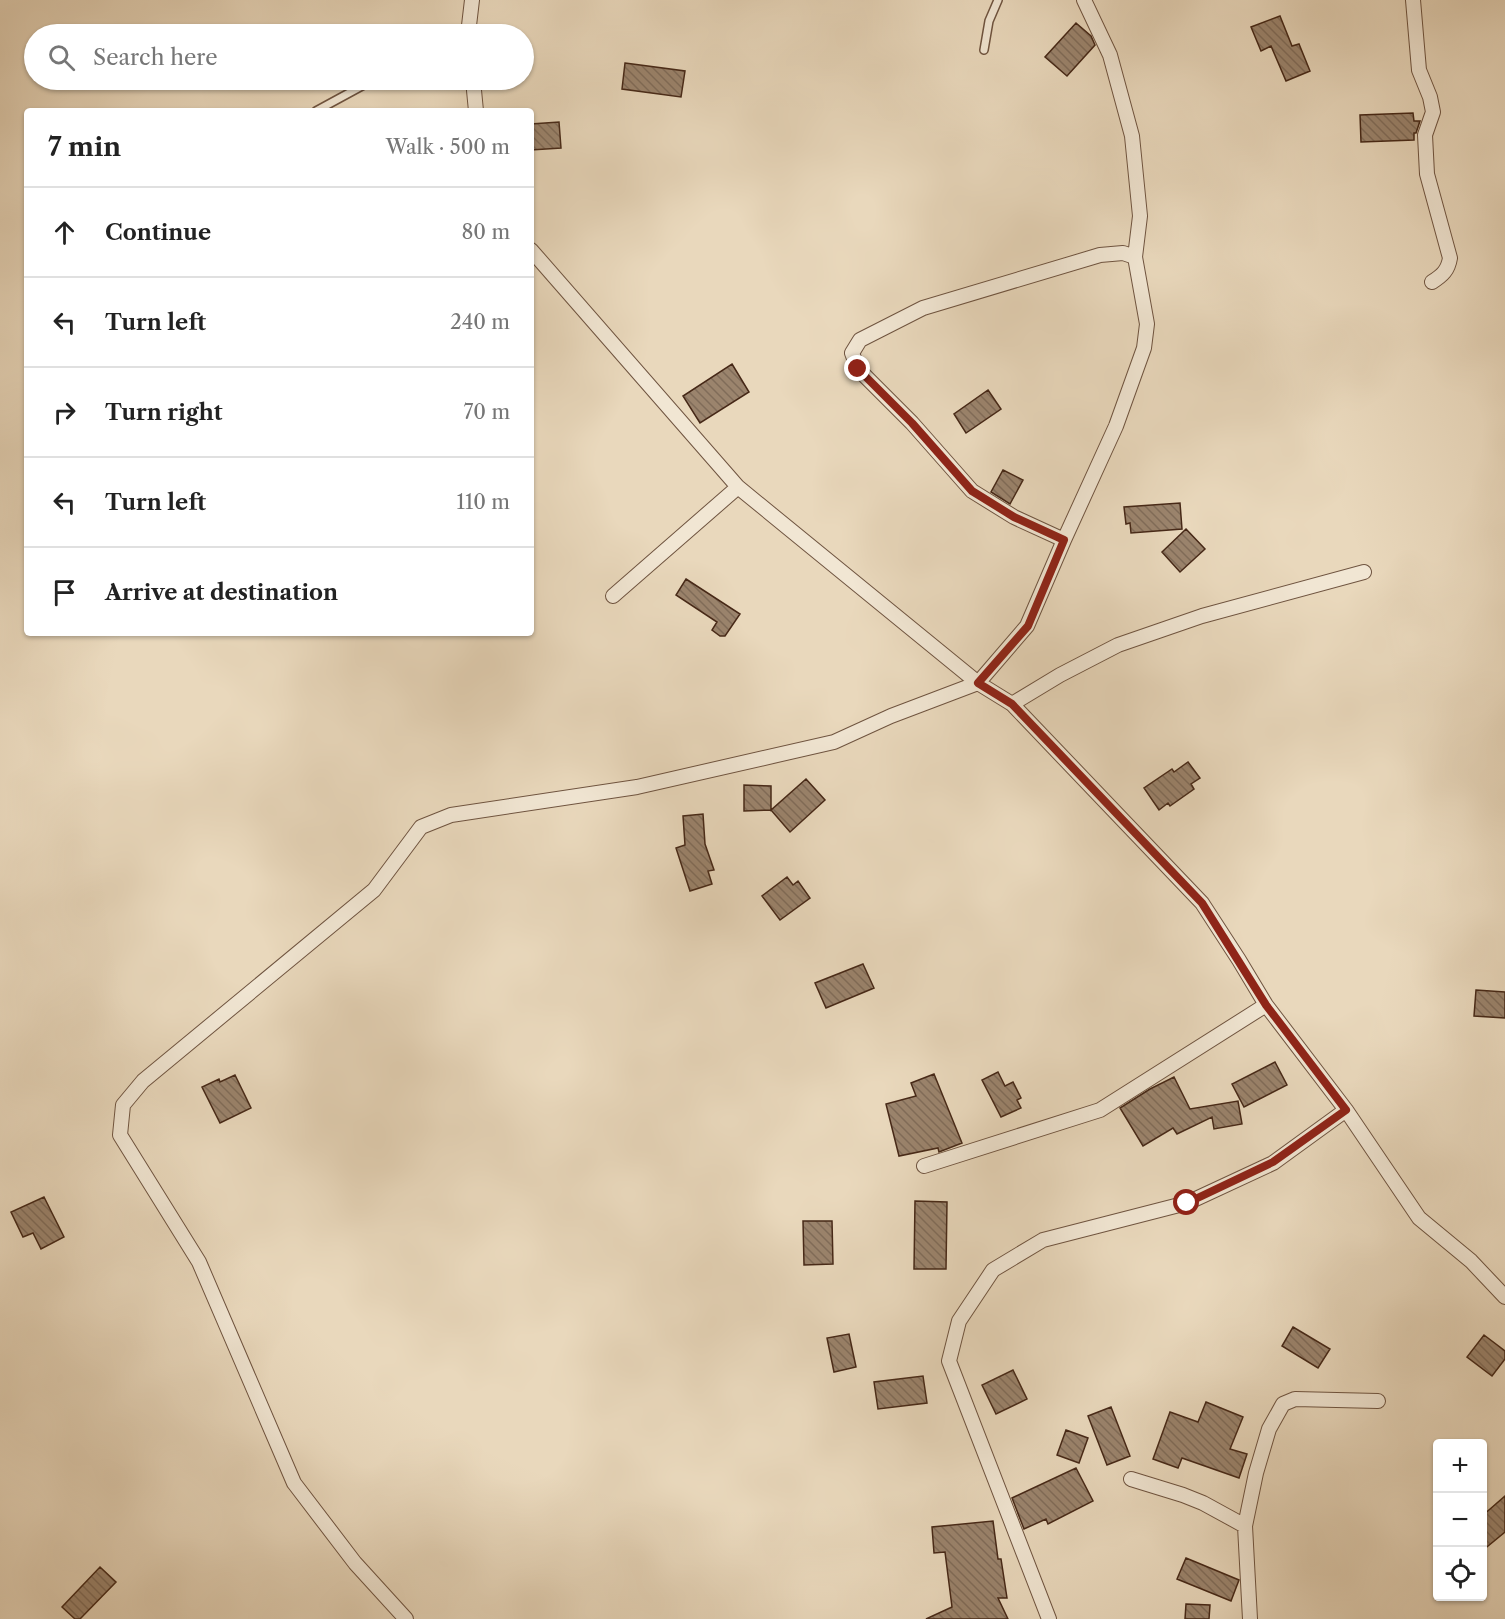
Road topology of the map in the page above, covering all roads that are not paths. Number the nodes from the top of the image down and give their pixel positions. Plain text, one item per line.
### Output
1 (472, 0) edge
2 (998, 0) edge
3 (1084, 0) edge
4 (1413, 0) edge
5 (469, 24) edge
6 (984, 50) dead end
7 (355, 90) edge
8 (474, 90) edge
9 (322, 108) edge
10 (476, 108) edge
11 (534, 253) edge
12 (1135, 257) junction
13 (1432, 282) dead end
14 (738, 487) junction
15 (1064, 540) junction
16 (1364, 572) dead end
17 (613, 596) dead end
18 (978, 683) junction
19 (1012, 704) junction
20 (1266, 1005) junction
21 (1346, 1110) junction
22 (924, 1166) dead end
23 (1505, 1297) edge
24 (1378, 1401) dead end
25 (1131, 1479) dead end
26 (1245, 1526) junction
27 (406, 1619) edge
28 (1048, 1619) edge
29 (1250, 1619) edge

1 - 5 street
2 - 6 lane
3 - 12 street
4 - 13 street
7 - 9 lane
8 - 10 street
11 - 14 street
12 - 15 street
12 - 15 street
14 - 17 street
14 - 18 street
15 - 18 street
16 - 19 street
18 - 19 street
18 - 27 street
19 - 20 street
20 - 21 street
20 - 22 street
21 - 23 street
21 - 28 street
24 - 26 street
25 - 26 street
26 - 29 street

